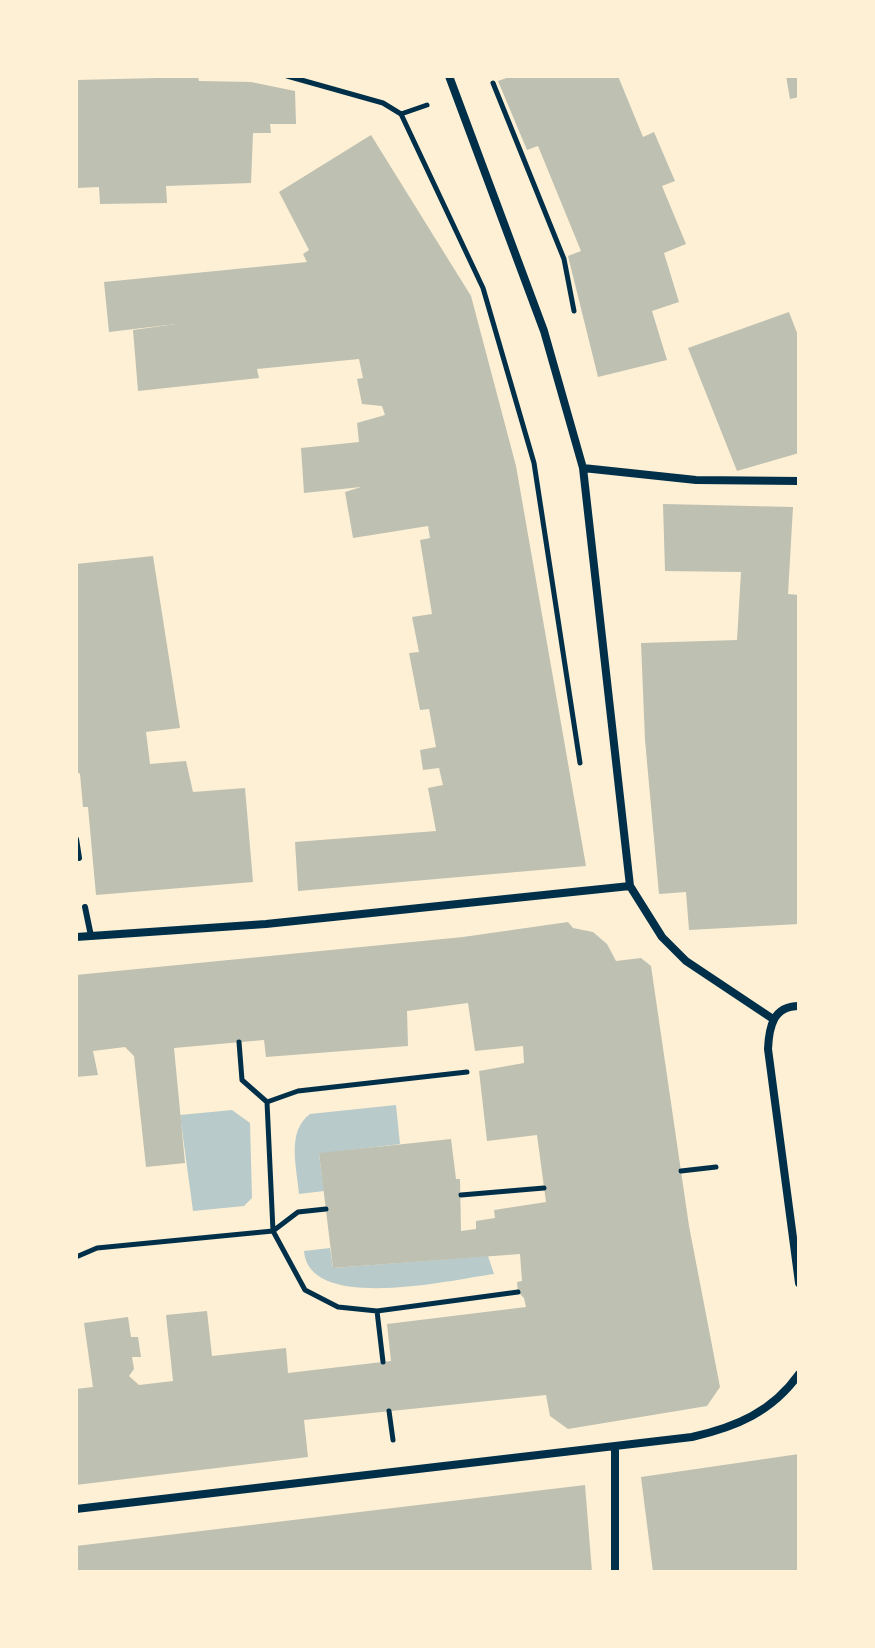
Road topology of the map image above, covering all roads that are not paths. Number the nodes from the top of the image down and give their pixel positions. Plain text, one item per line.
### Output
1 (449, 76) edge
2 (583, 468) junction
3 (799, 481) edge
4 (76, 839) edge
5 (79, 858) dead end
6 (630, 886) junction
7 (85, 907) dead end
8 (91, 936) junction
9 (76, 937) edge
10 (799, 1006) edge
11 (773, 1019) junction
12 (799, 1283) edge
13 (799, 1374) edge
14 (615, 1447) junction
15 (76, 1509) edge
16 (615, 1572) edge

1 - 2 street
2 - 3 street
2 - 6 street
4 - 5 lane
6 - 8 street
6 - 11 street
7 - 8 lane
8 - 9 street
10 - 11 street
11 - 12 street
13 - 14 street
14 - 15 street
14 - 16 street

